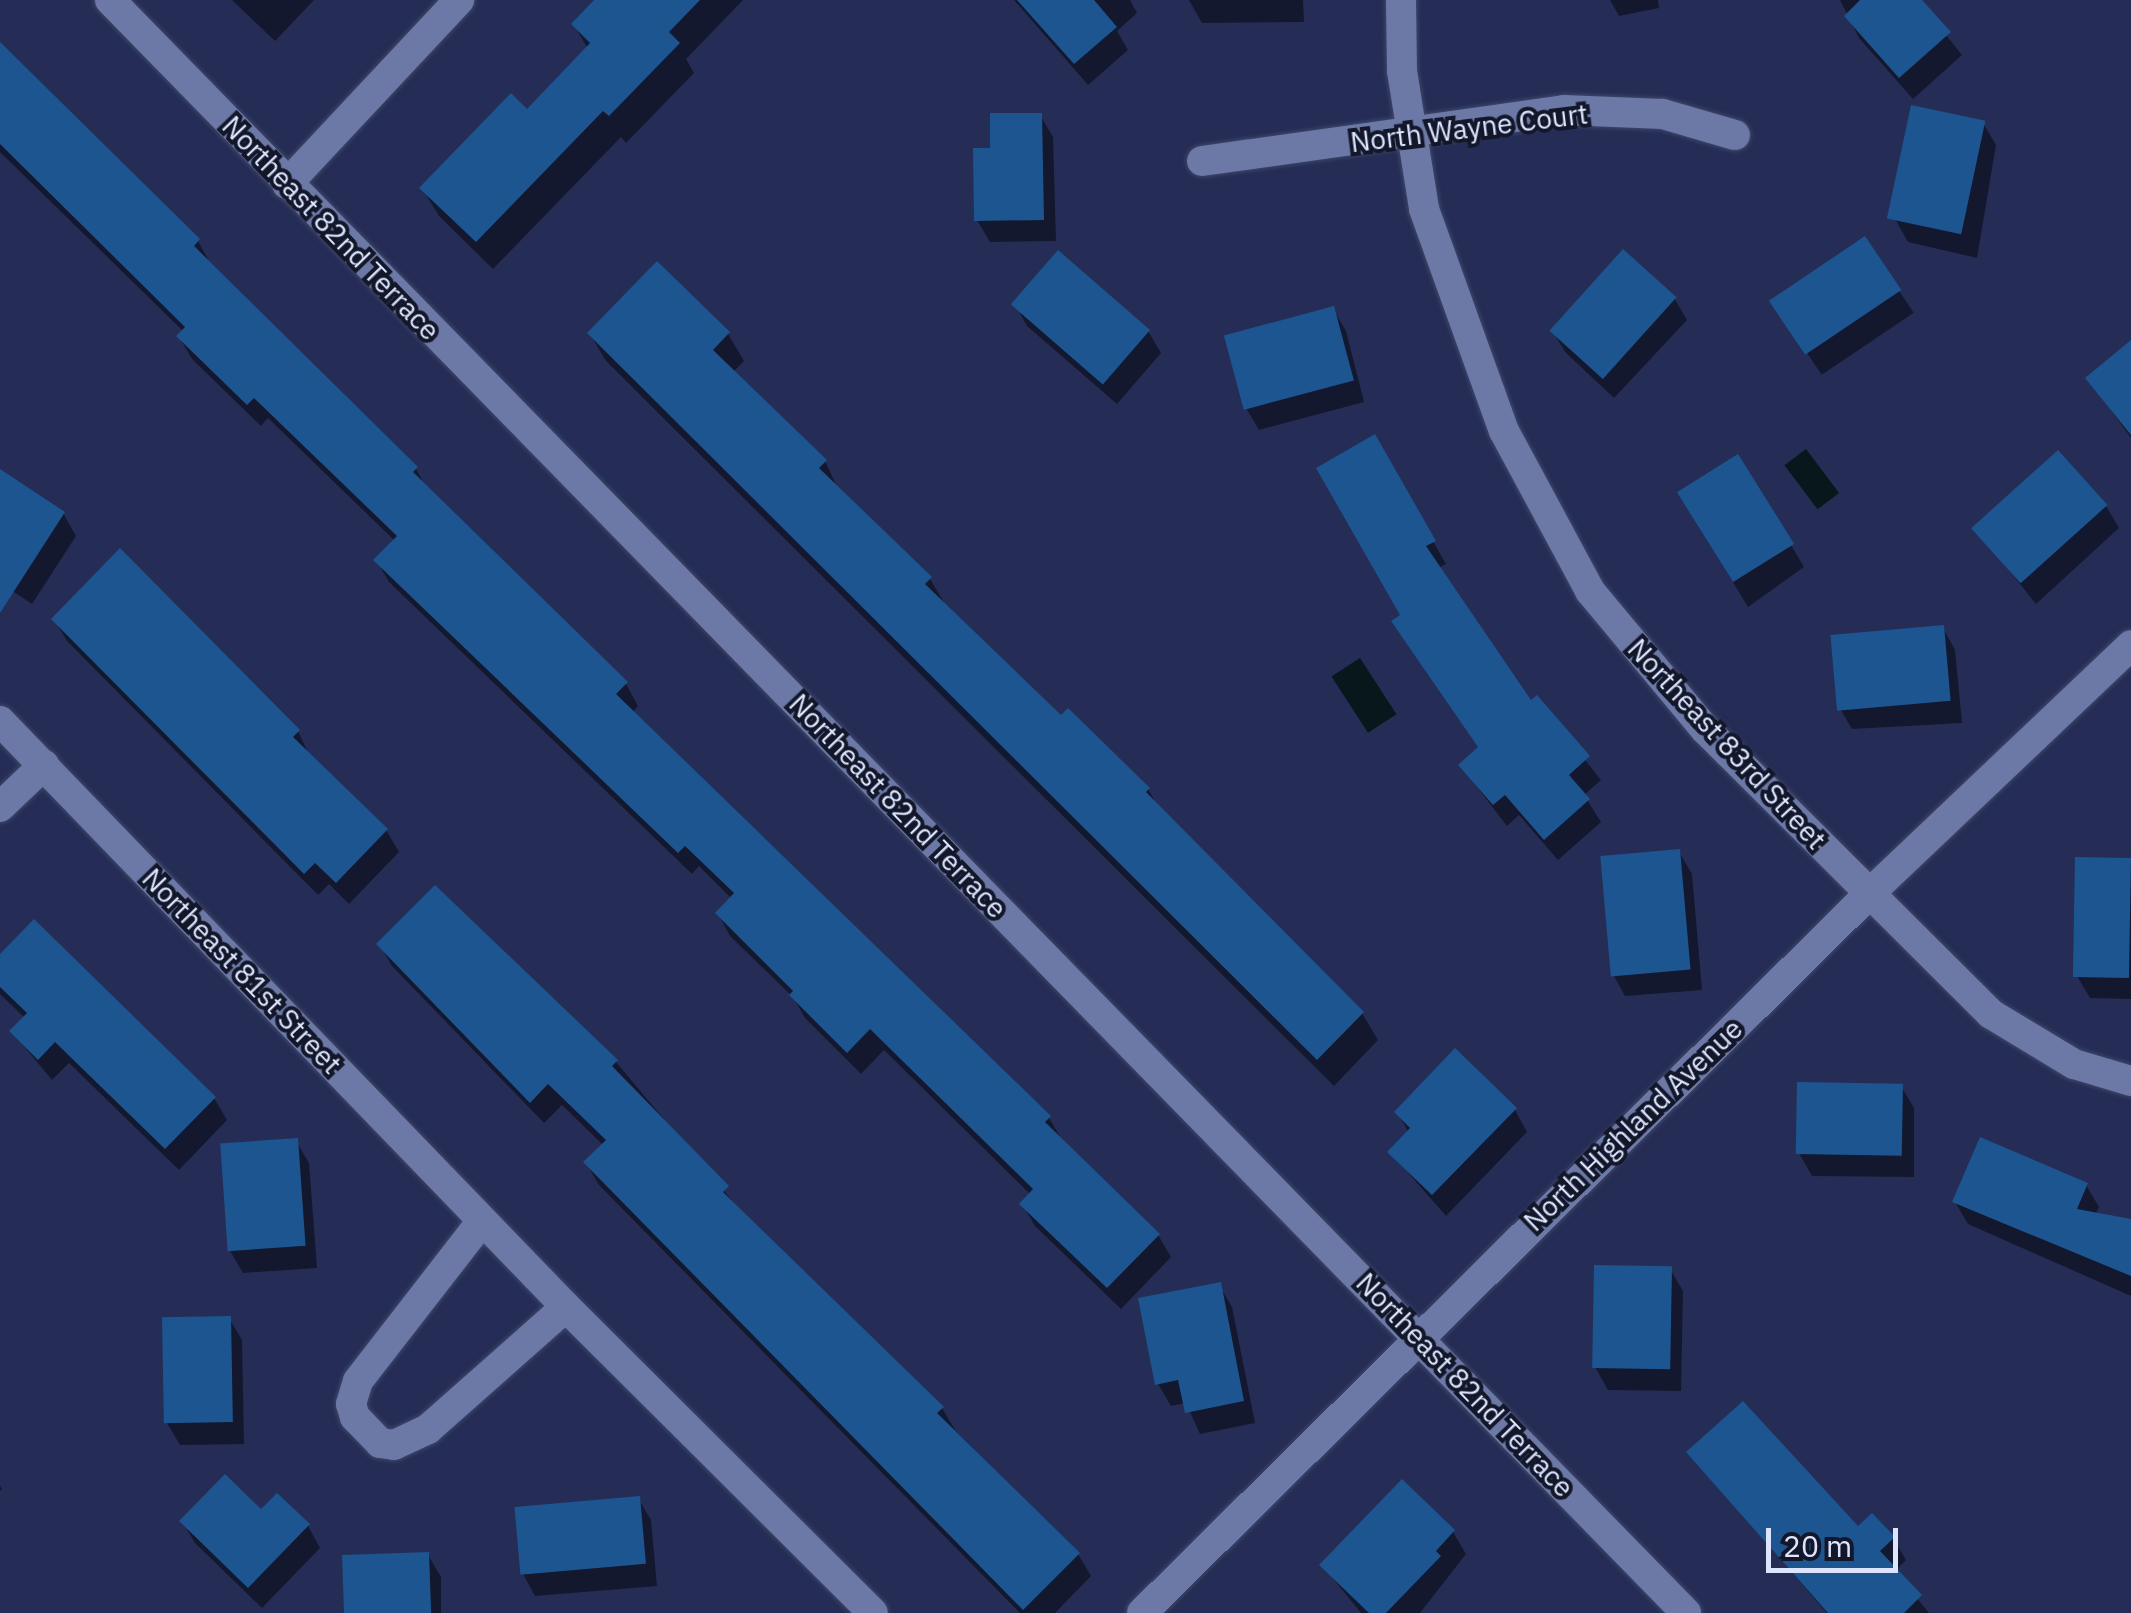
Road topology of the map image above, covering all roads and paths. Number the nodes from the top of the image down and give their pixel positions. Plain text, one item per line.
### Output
1 (110, 0) edge
2 (459, 0) edge
3 (1401, 0) edge
4 (1410, 136) junction
5 (1735, 136) dead end
6 (1202, 161) dead end
7 (287, 184) junction
8 (2131, 645) edge
9 (0, 721) edge
10 (44, 766) junction
11 (0, 807) edge
12 (1870, 893) junction
13 (2131, 1081) edge
14 (482, 1221) junction
15 (566, 1307) junction
16 (1418, 1336) junction
17 (873, 1613) edge
18 (1142, 1613) edge
19 (1686, 1613) edge

1 - 7 street, Northeast 82nd Terrace
2 - 7 street
3 - 4 street, Northeast 83rd Street
4 - 5 street, North Wayne Court
4 - 6 street, North Wayne Court
4 - 12 street, Northeast 83rd Street
7 - 16 street, Northeast 82nd Terrace
8 - 12 street, North Highland Avenue
9 - 10 street, Northeast 81st Street
10 - 11 street
10 - 14 street, Northeast 81st Street
12 - 13 street, Northeast 83rd Street
12 - 16 street, North Highland Avenue
14 - 15 street, Northeast 81st Street
14 - 15 street
15 - 17 street, Northeast 81st Street
16 - 18 street, North Highland Avenue
16 - 19 street, Northeast 82nd Terrace

